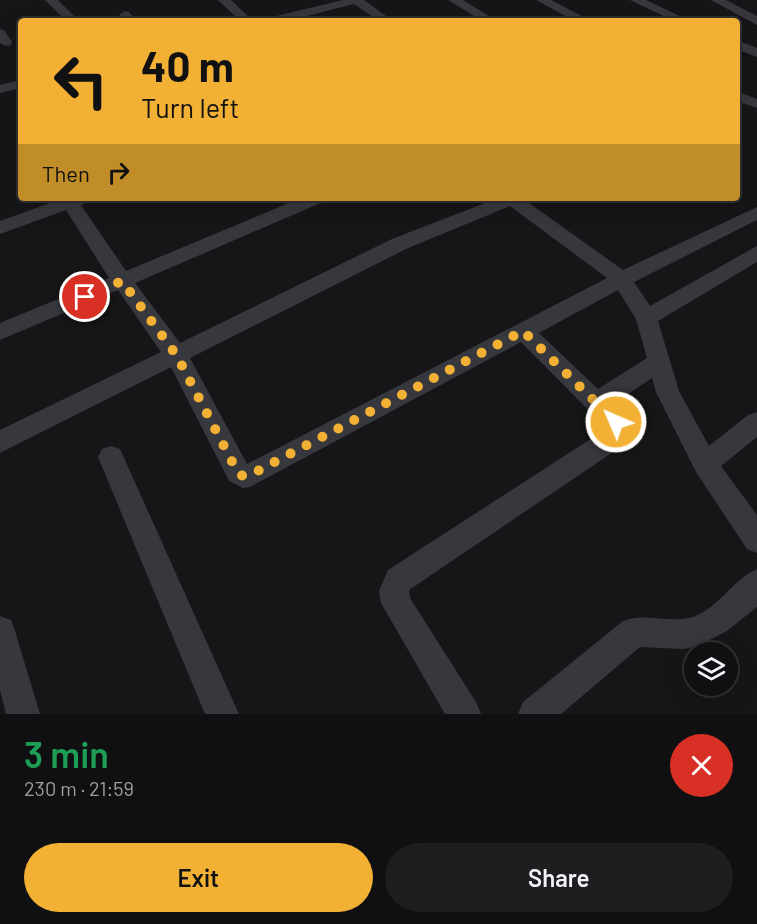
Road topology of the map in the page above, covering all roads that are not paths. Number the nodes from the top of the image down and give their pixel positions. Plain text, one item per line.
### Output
1 (51, 0) edge
2 (224, 0) edge
3 (356, 0) edge
4 (454, 0) edge
5 (542, 0) edge
6 (636, 0) edge
7 (717, 0) edge
8 (668, 2) dead end
9 (651, 6) junction
10 (70, 18) dead end
11 (244, 18) edge
12 (284, 18) edge
13 (383, 18) edge
14 (486, 18) edge
15 (579, 18) edge
16 (677, 18) edge
17 (757, 21) edge
18 (740, 46) edge
19 (757, 53) edge
20 (740, 96) edge
21 (757, 105) edge
22 (73, 201) edge
23 (77, 201) edge
24 (310, 201) edge
25 (506, 201) edge
26 (514, 201) edge
27 (757, 213) edge
28 (0, 228) edge
29 (757, 253) edge
30 (622, 279) junction
31 (122, 281) junction
32 (646, 318) junction
33 (523, 331) junction
34 (0, 332) edge
35 (177, 356) junction
36 (658, 362) junction
37 (596, 403) junction
38 (757, 422) edge
39 (0, 442) edge
40 (111, 457) dead end
41 (705, 464) junction
42 (757, 538) edge
43 (757, 584) edge
44 (0, 631) edge
45 (24, 714) edge
46 (222, 714) edge
47 (464, 714) edge
48 (535, 714) edge

1 - 10 street
2 - 11 street
3 - 12 street
3 - 13 street
4 - 14 street
5 - 15 street
6 - 9 street
7 - 17 street
8 - 9 street
9 - 16 street
18 - 19 street
20 - 21 street
22 - 28 street
23 - 31 street
24 - 31 street
25 - 35 street
26 - 30 street
27 - 30 street
29 - 32 street
30 - 32 street
30 - 33 street
31 - 34 street
31 - 35 street
32 - 36 street
33 - 35 street
33 - 37 street
35 - 39 street
36 - 37 street
36 - 41 street
37 - 47 street
38 - 41 street
40 - 46 street
41 - 42 street
43 - 48 street
44 - 45 street

